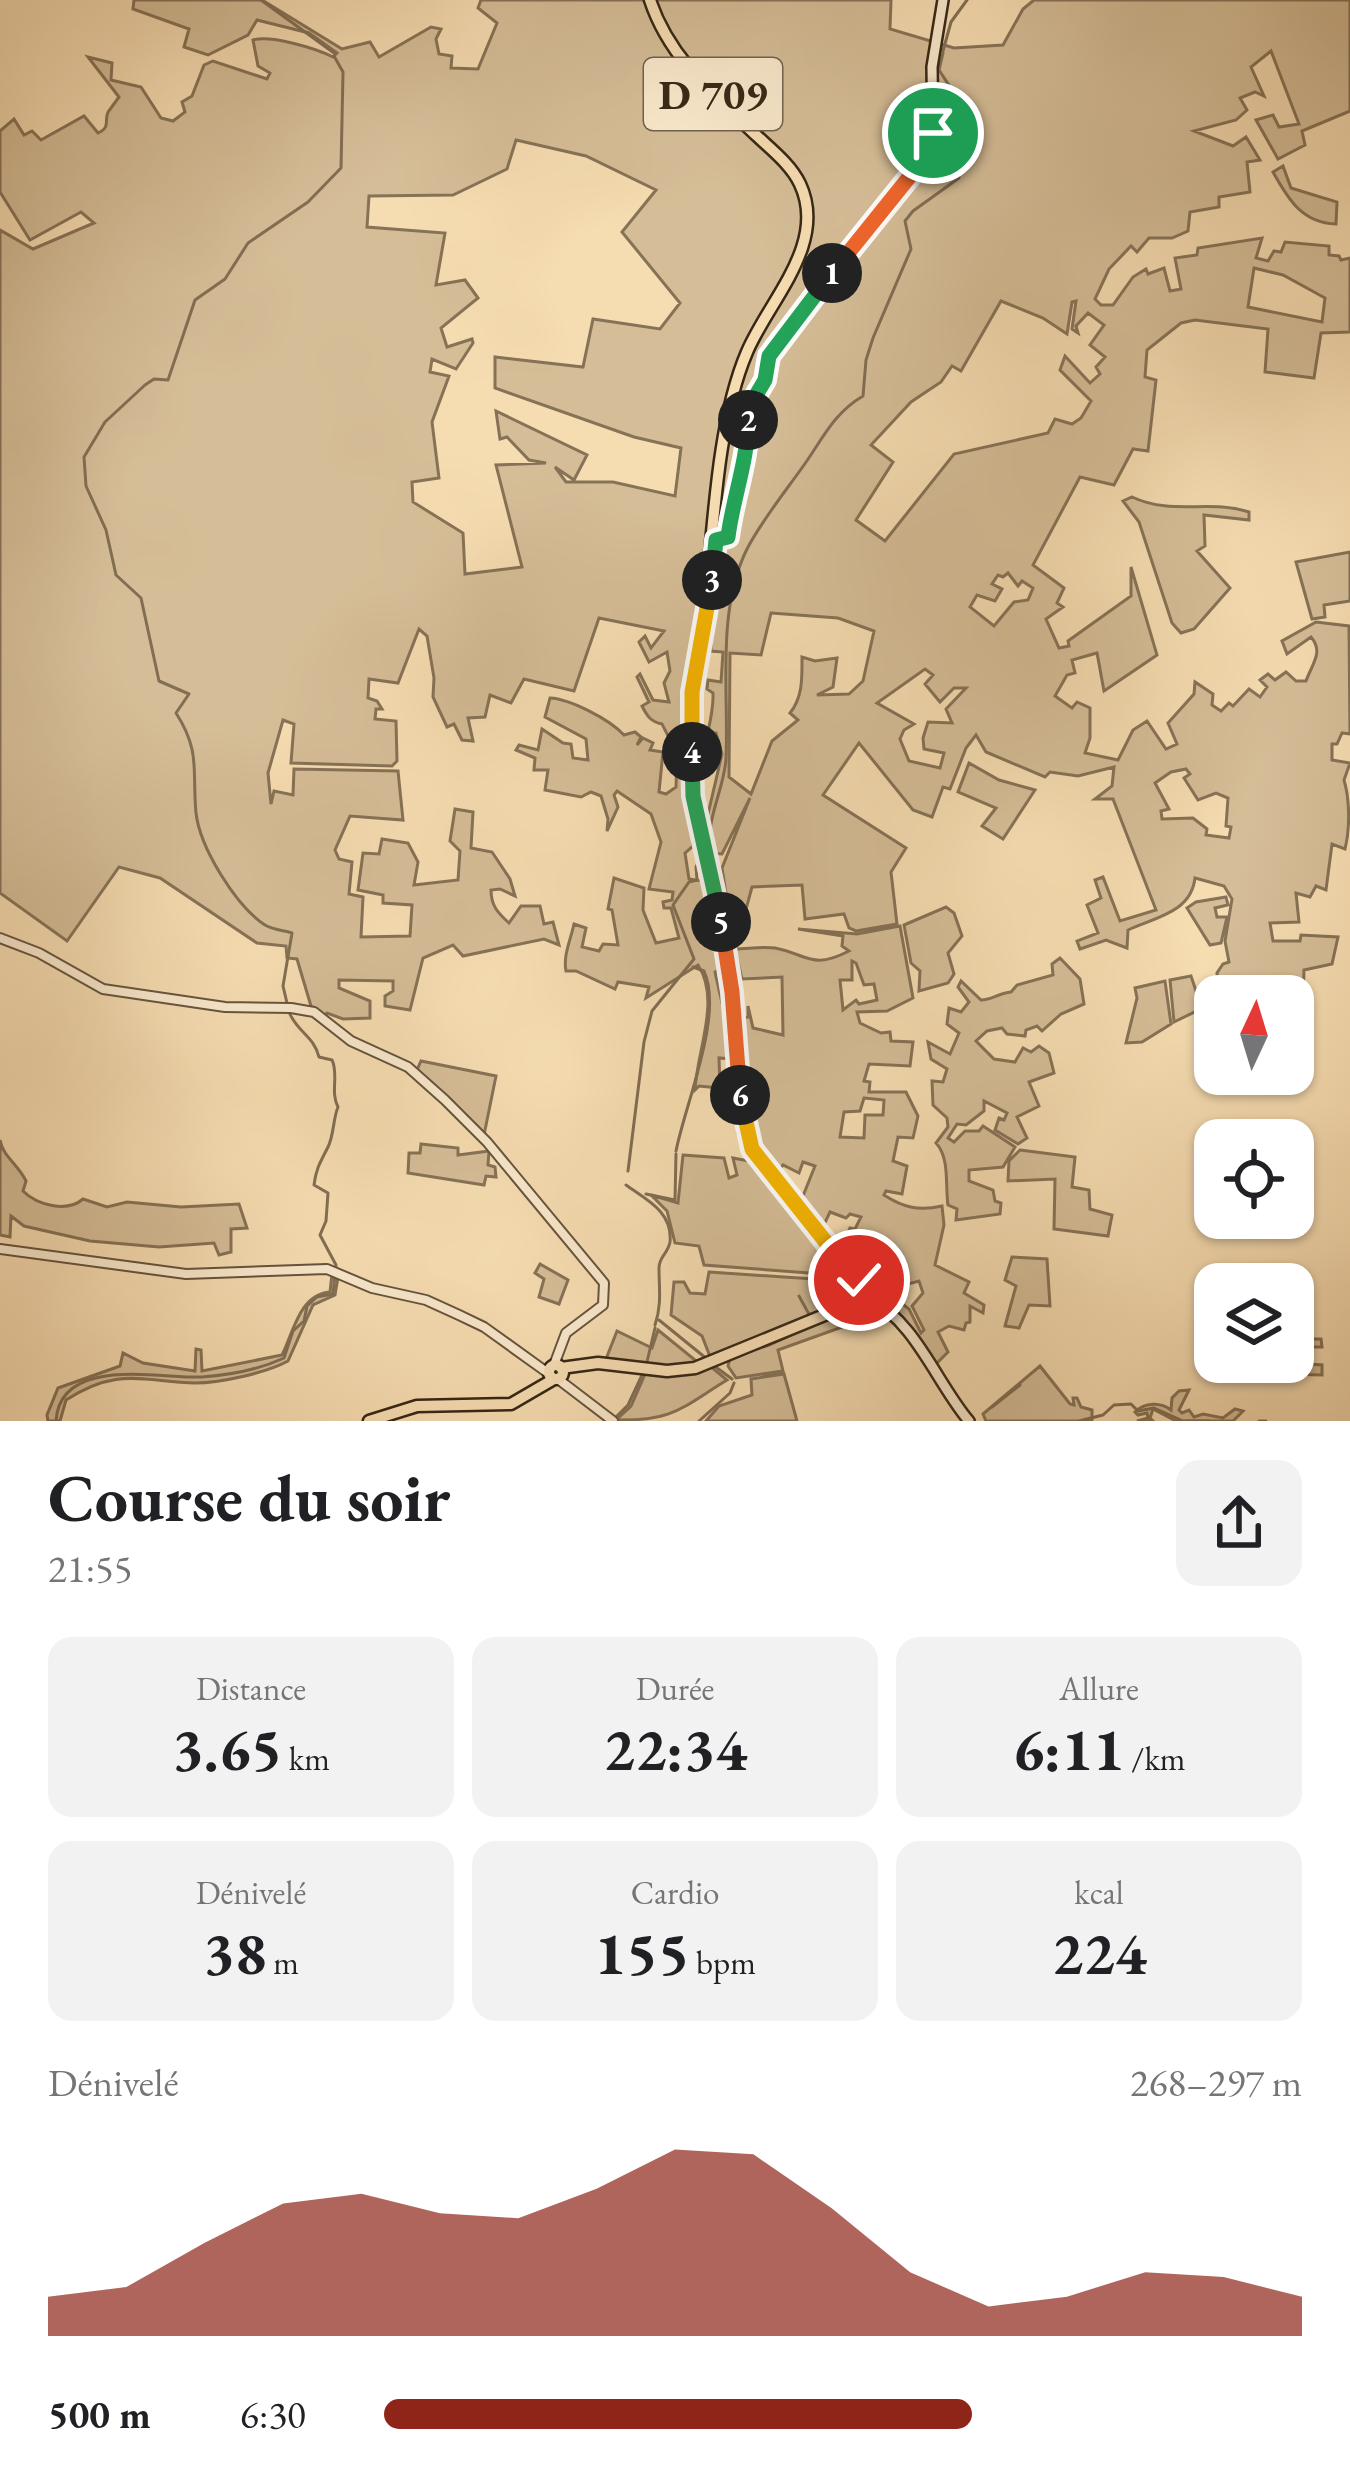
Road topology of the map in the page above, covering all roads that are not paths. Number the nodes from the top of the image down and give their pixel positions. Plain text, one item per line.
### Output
1 (650, 0) edge
2 (944, 0) edge
3 (715, 540) junction
4 (0, 938) edge
5 (0, 1250) edge
6 (866, 1291) junction
7 (556, 1372) junction
8 (369, 1421) edge
9 (614, 1421) edge
10 (969, 1421) edge

1 - 3 main road, D 709
2 - 3 main road
3 - 6 main road, D 709
4 - 7 street
5 - 7 street
6 - 7 main road
6 - 10 main road
7 - 8 main road
7 - 9 street

